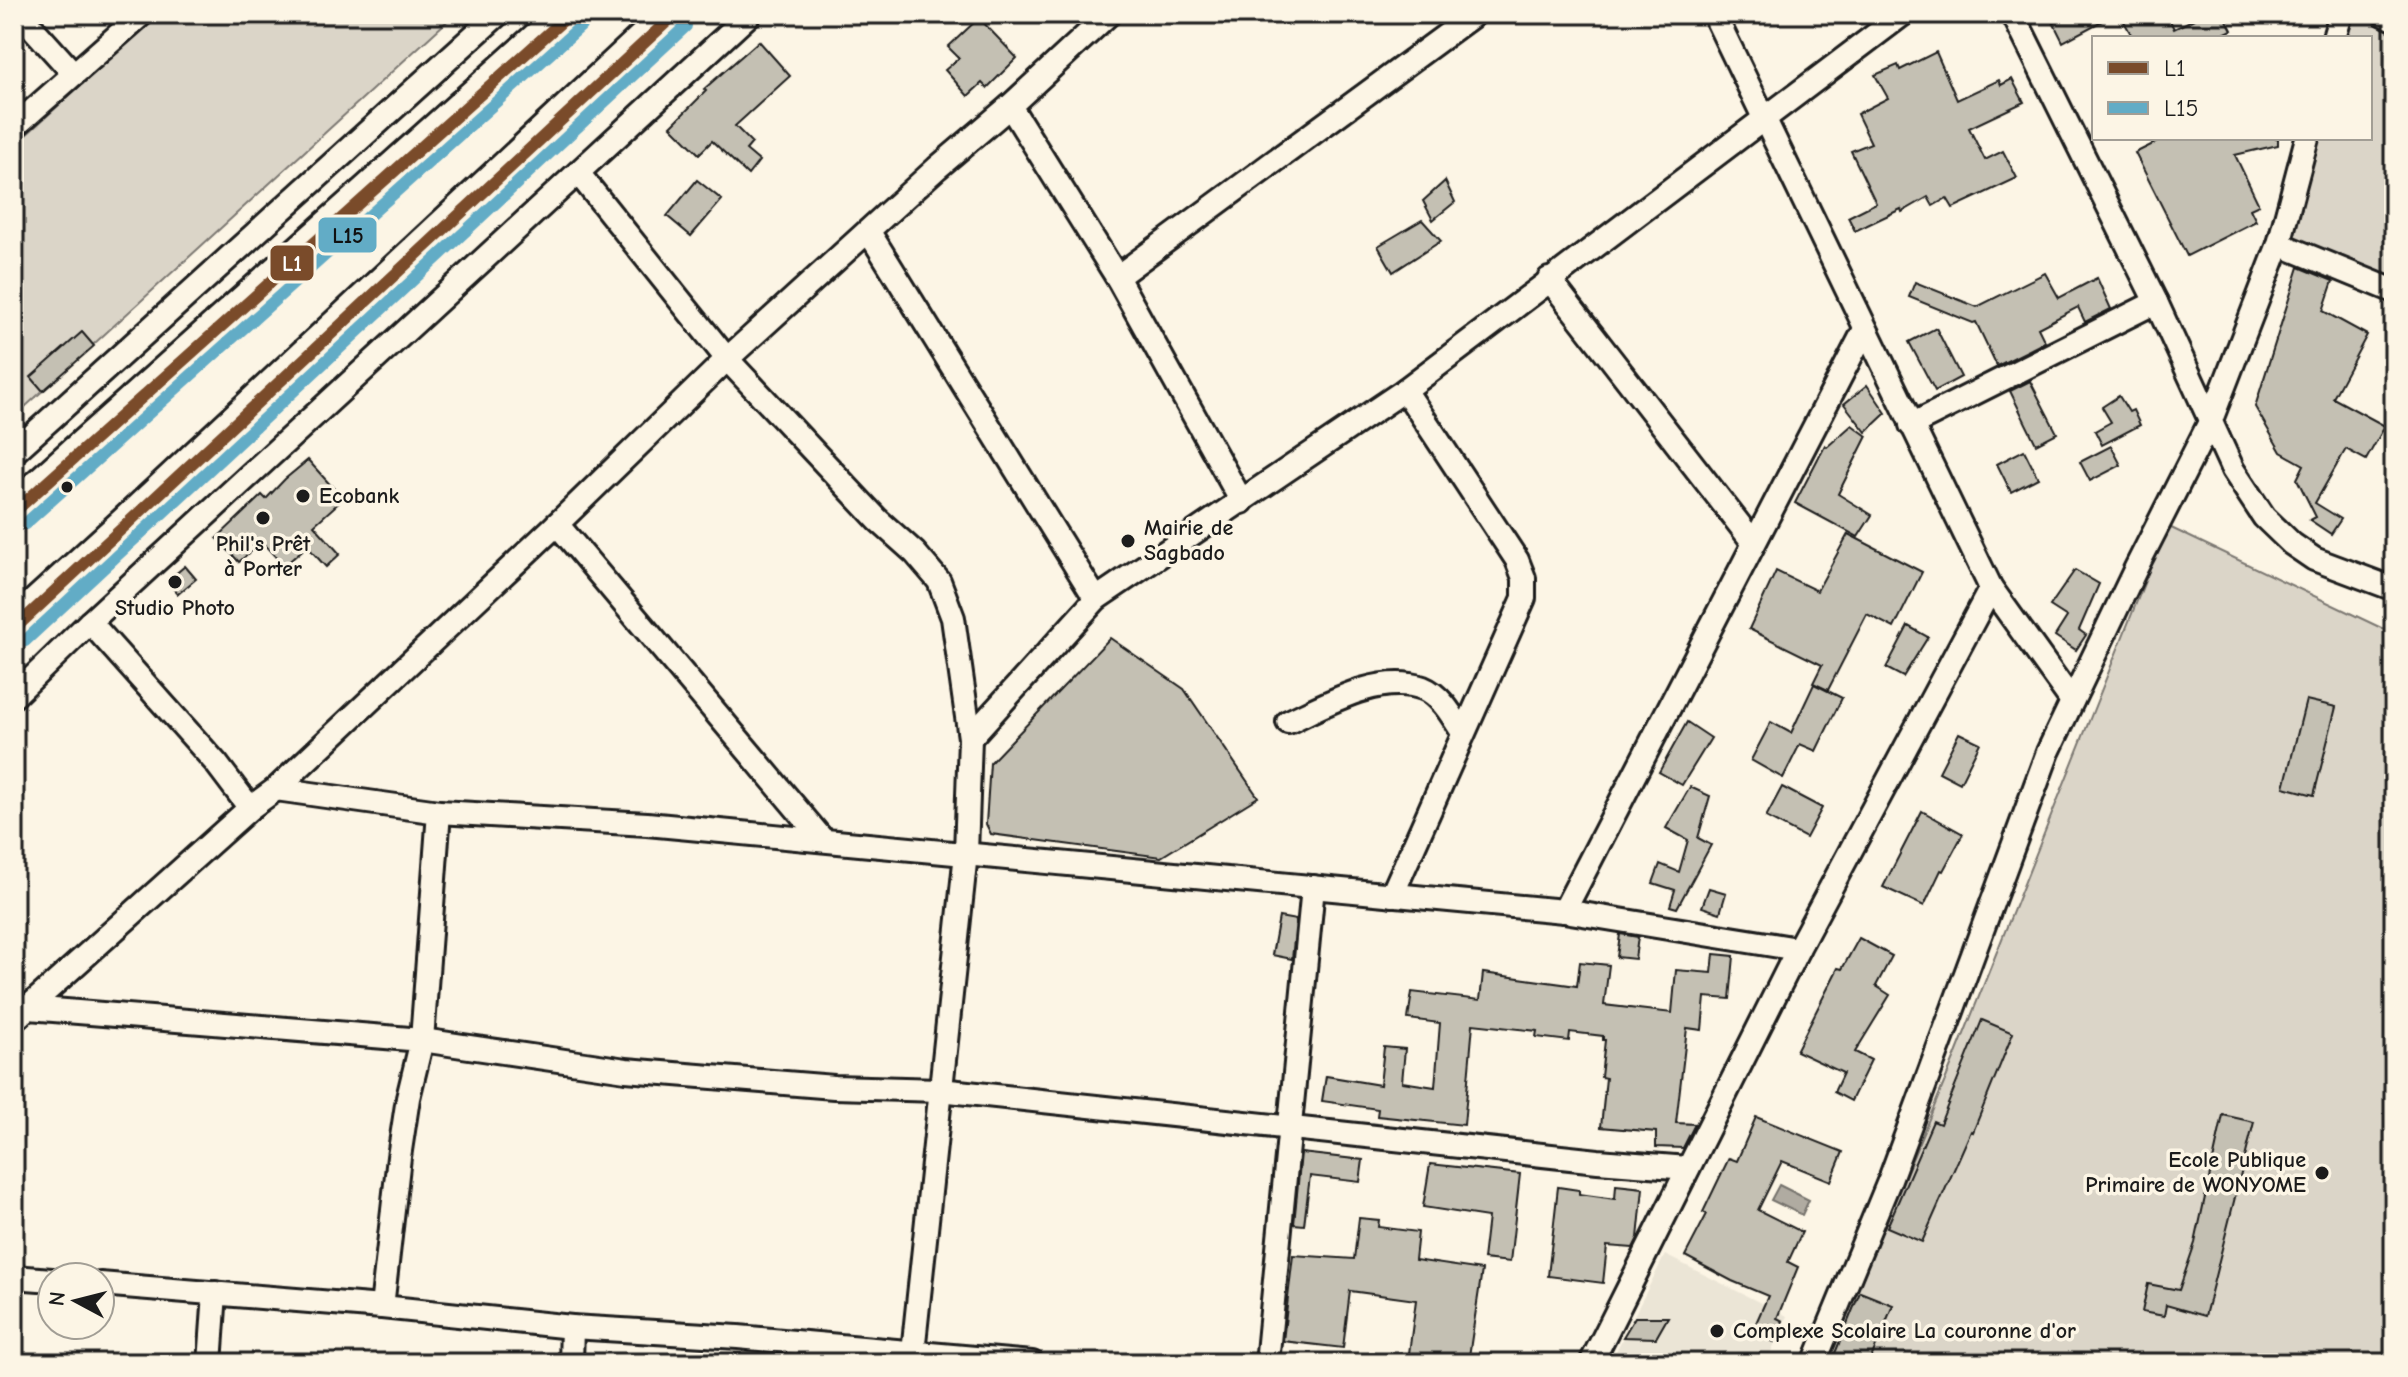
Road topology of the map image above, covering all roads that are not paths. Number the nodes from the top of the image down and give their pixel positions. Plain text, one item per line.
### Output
1 (20, 14) edge
2 (142, 14) edge
3 (498, 14) edge
4 (570, 14) edge
5 (675, 14) edge
6 (750, 14) edge
7 (1109, 14) edge
8 (1475, 14) edge
9 (1714, 14) edge
10 (1903, 14) edge
11 (2013, 14) edge
12 (2341, 14) edge
13 (2384, 14) edge
14 (2394, 19) edge
15 (2335, 36) edge
16 (74, 74) junction
17 (1010, 106) junction
18 (1764, 118) junction
19 (14, 127) edge
20 (2306, 140) edge
21 (579, 174) junction
22 (869, 232) junction
23 (2279, 244) junction
24 (1117, 277) junction
25 (1549, 279) junction
26 (2394, 291) edge
27 (2156, 302) junction
28 (1865, 329) junction
29 (727, 359) junction
30 (1405, 390) junction
31 (2211, 420) junction
32 (1911, 425) junction
33 (14, 452) edge
34 (1242, 502) junction
35 (14, 512) edge
36 (557, 524) junction
37 (1753, 542) junction
38 (1991, 588) junction
39 (2394, 589) edge
40 (1096, 599) junction
41 (90, 622) junction
42 (14, 629) edge
43 (14, 696) edge
44 (2072, 701) junction
45 (1288, 722) dead end
46 (1463, 733) junction
47 (970, 738) junction
48 (276, 789) junction
49 (250, 808) junction
50 (439, 812) junction
51 (823, 840) junction
52 (966, 853) junction
53 (1313, 887) junction
54 (1392, 895) junction
55 (1564, 911) junction
56 (1798, 949) junction
57 (21, 1014) edge
58 (422, 1040) junction
59 (940, 1090) junction
60 (1289, 1127) junction
61 (1688, 1168) junction
62 (14, 1277) edge
63 (36, 1279) edge
64 (116, 1285) edge
65 (215, 1293) junction
66 (382, 1307) junction
67 (572, 1327) junction
68 (913, 1352) junction
69 (210, 1363) edge
70 (571, 1363) edge
71 (1032, 1363) edge
72 (1267, 1363) edge
73 (1591, 1363) edge
74 (1814, 1363) edge

1 - 16 street
2 - 16 street
3 - 33 street
4 - 35 highway
5 - 42 highway
6 - 21 street
7 - 17 street
8 - 24 street
9 - 18 street
10 - 18 street
11 - 27 street
12 - 15 street
13 - 14 street
16 - 19 street
17 - 22 street
17 - 24 street
18 - 25 street
18 - 28 street
20 - 23 street
21 - 29 street
21 - 41 street
22 - 29 street
22 - 40 street
23 - 26 street
23 - 31 street
24 - 34 street
25 - 30 street
25 - 37 street
27 - 31 street
27 - 32 street
28 - 32 street
28 - 37 street
29 - 36 street
29 - 47 street
30 - 34 street
30 - 46 street
31 - 39 street
31 - 44 street
32 - 38 street
34 - 40 street
36 - 48 street
36 - 51 street
37 - 55 street
38 - 44 street
38 - 56 street
40 - 47 street
41 - 43 street
41 - 49 street
44 - 74 street
45 - 46 street
46 - 54 street
47 - 52 street
48 - 49 street
48 - 50 street
49 - 57 street
50 - 51 street
50 - 58 street
51 - 52 street
52 - 53 street
52 - 59 street
53 - 54 street
53 - 60 street
54 - 55 street
55 - 56 street
56 - 61 street
57 - 58 street
58 - 59 street
58 - 66 street
59 - 60 street
59 - 68 street
60 - 61 street
60 - 72 street
61 - 73 street
62 - 63 street
64 - 65 street
65 - 66 street
65 - 69 street
66 - 67 street
67 - 68 street
67 - 70 street
68 - 71 street

